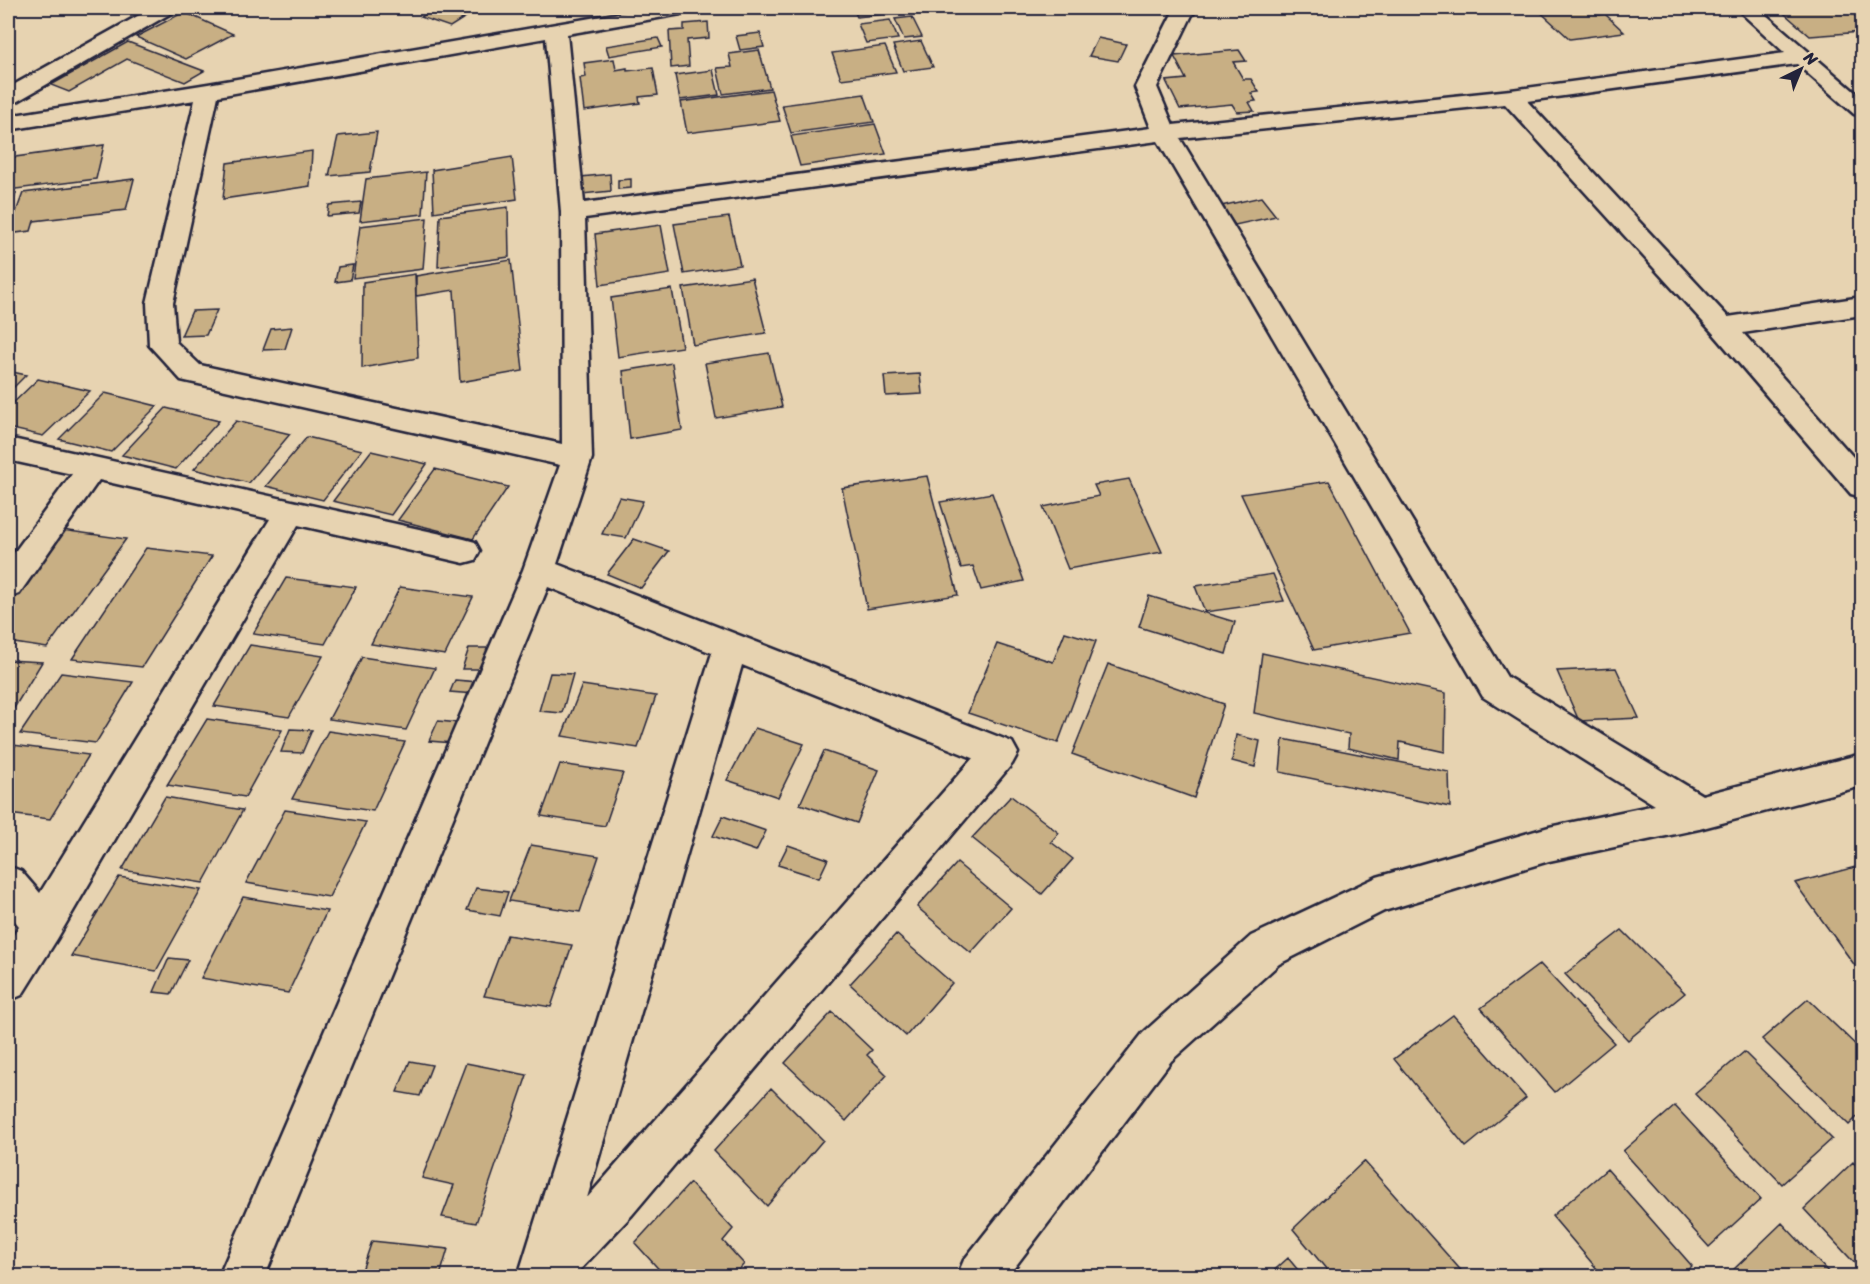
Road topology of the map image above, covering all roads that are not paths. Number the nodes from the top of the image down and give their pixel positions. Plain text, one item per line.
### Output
1 (166, 8) edge
2 (681, 8) edge
3 (1746, 8) edge
4 (1181, 9) edge
5 (556, 29) junction
6 (1800, 57) junction
7 (208, 91) junction
8 (8, 97) edge
9 (1511, 97) junction
10 (1863, 109) edge
11 (8, 123) edge
12 (1165, 133) junction
13 (573, 212) junction
14 (1863, 306) edge
15 (1722, 327) junction
16 (8, 449) edge
17 (577, 458) junction
18 (93, 467) junction
19 (1863, 486) edge
20 (290, 512) junction
21 (464, 551) dead end
22 (539, 570) junction
23 (8, 585) edge
24 (731, 646) junction
25 (1863, 770) edge
26 (1699, 812) junction
27 (8, 884) edge
28 (43, 926) junction
29 (8, 981) edge
30 (242, 1276) edge
31 (543, 1276) edge
32 (980, 1276) edge

1 - 8 street
2 - 5 street
3 - 6 street
4 - 12 street
5 - 7 street
5 - 13 street
6 - 9 street
6 - 10 street
7 - 11 street
7 - 17 street
9 - 12 street
9 - 15 street
12 - 13 street
12 - 26 street
13 - 17 street
14 - 15 street
15 - 19 street
16 - 18 street
17 - 22 street
18 - 20 street
18 - 23 street
20 - 21 street
20 - 28 street
22 - 24 street
22 - 30 street
24 - 31 street
24 - 31 street
25 - 26 street
26 - 32 street
27 - 28 street
28 - 29 street

